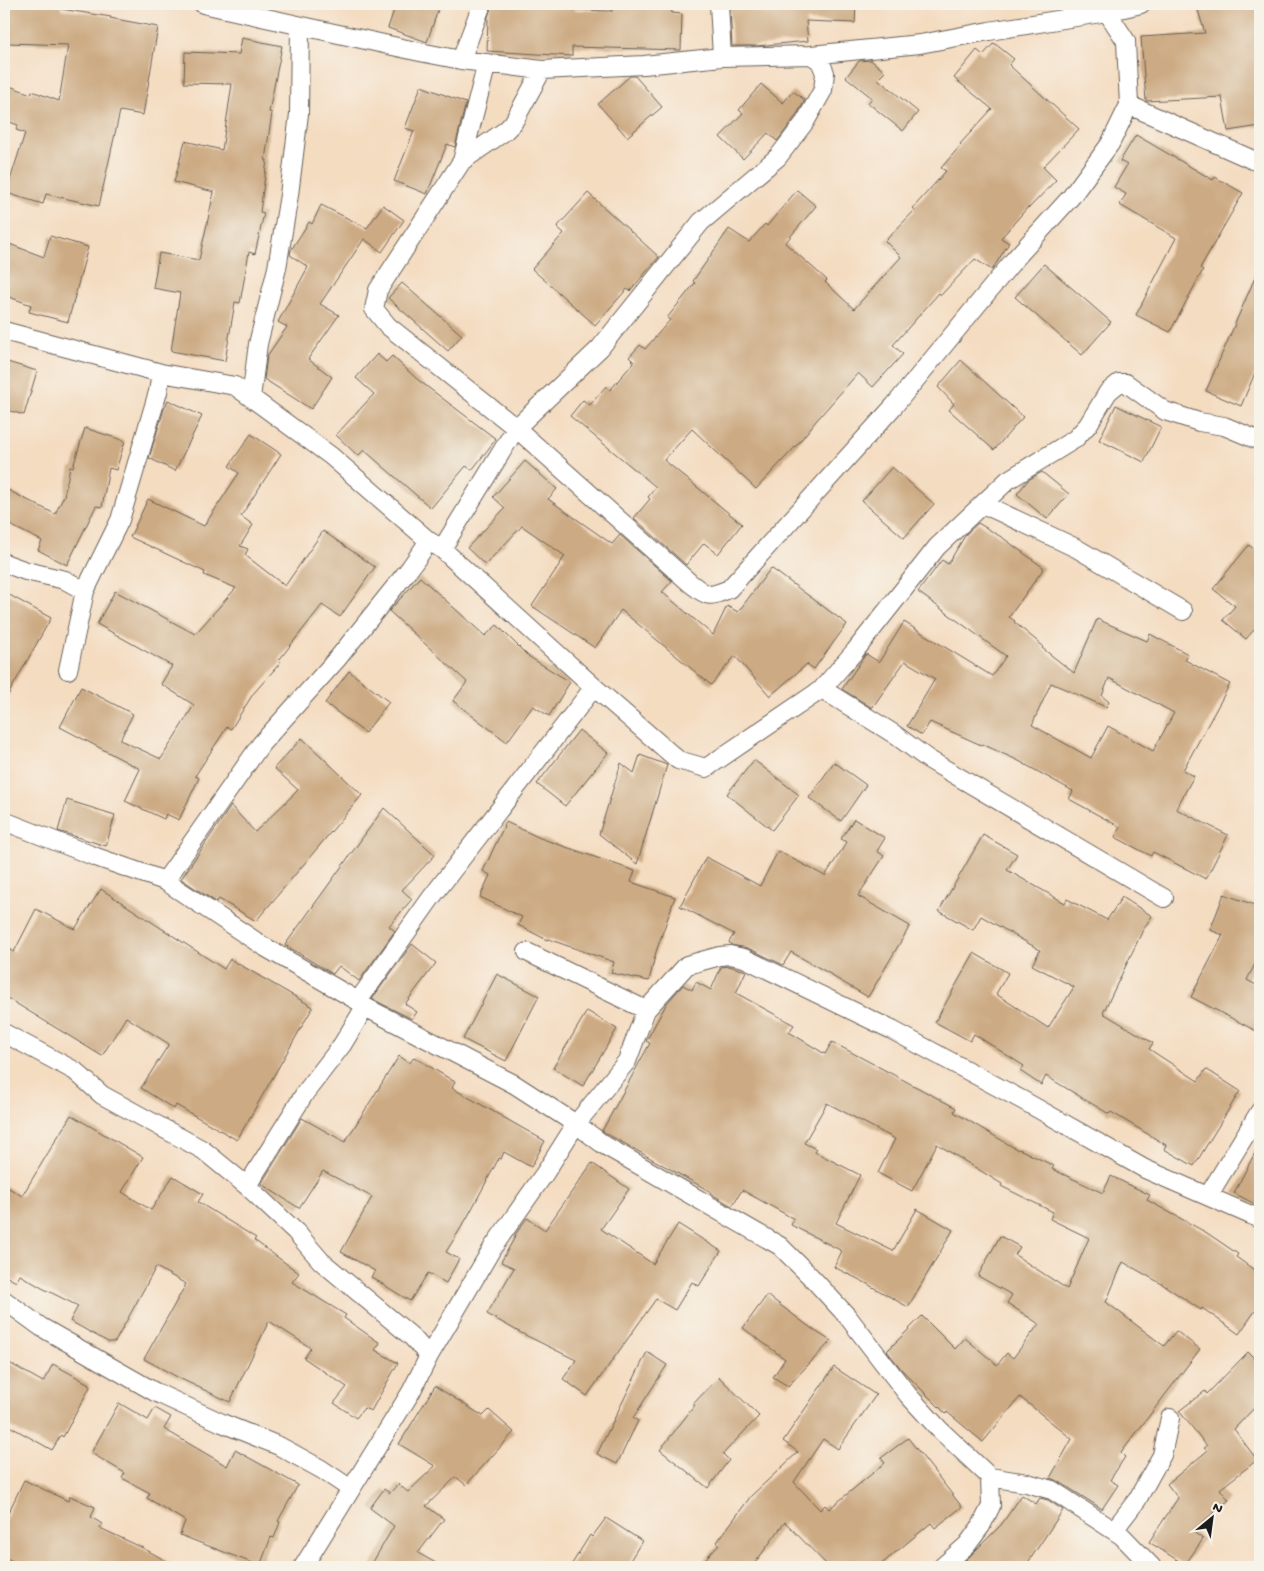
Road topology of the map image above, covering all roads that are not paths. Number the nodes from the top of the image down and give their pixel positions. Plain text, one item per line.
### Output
1 (203, 4) edge
2 (482, 4) edge
3 (719, 4) edge
4 (1141, 4) edge
5 (233, 7) edge
6 (1106, 12) junction
7 (300, 26) junction
8 (811, 55) junction
9 (722, 57) junction
10 (461, 60) junction
11 (488, 63) junction
12 (542, 70) junction
13 (1129, 105) junction
14 (462, 161) junction
15 (1260, 162) edge
16 (4, 331) edge
17 (161, 374) junction
18 (251, 398) junction
19 (516, 428) junction
20 (1260, 441) edge
21 (983, 504) junction
22 (435, 545) junction
23 (4, 563) edge
24 (84, 591) junction
25 (1183, 611) dead end
26 (68, 670) dead end
27 (594, 687) junction
28 (822, 689) junction
29 (8, 828) edge
30 (165, 881) junction
31 (1164, 898) dead end
32 (527, 952) dead end
33 (361, 1004) junction
34 (646, 1010) junction
35 (4, 1033) edge
36 (1260, 1111) edge
37 (576, 1124) junction
38 (248, 1186) junction
39 (1208, 1196) junction
40 (1260, 1219) edge
41 (4, 1300) edge
42 (429, 1356) junction
43 (1170, 1418) dead end
44 (990, 1476) junction
45 (351, 1489) junction
46 (1114, 1530) junction
47 (303, 1567) edge
48 (942, 1567) edge
49 (1152, 1567) edge

1 - 5 street
2 - 10 street
3 - 9 street
4 - 6 street
5 - 7 street
6 - 8 street
6 - 13 street
7 - 10 street
7 - 18 street
8 - 9 street
8 - 19 street
9 - 12 street
10 - 11 street
11 - 12 street
11 - 14 street
12 - 14 street
13 - 15 street
13 - 19 street
14 - 19 street
16 - 17 street
17 - 18 street
17 - 24 street
18 - 22 street
19 - 22 street
20 - 21 street
21 - 25 street
21 - 28 street
22 - 27 street
22 - 30 street
23 - 24 street
24 - 26 street
27 - 28 street
27 - 33 street
28 - 31 street
29 - 30 street
30 - 33 street
32 - 34 street
33 - 37 street
33 - 38 street
34 - 37 street
34 - 39 street
35 - 38 street
36 - 39 street
37 - 42 street
37 - 44 street
38 - 42 street
39 - 40 street
41 - 45 street
42 - 45 street
43 - 46 street
44 - 46 street
44 - 48 street
45 - 47 street
46 - 49 street

